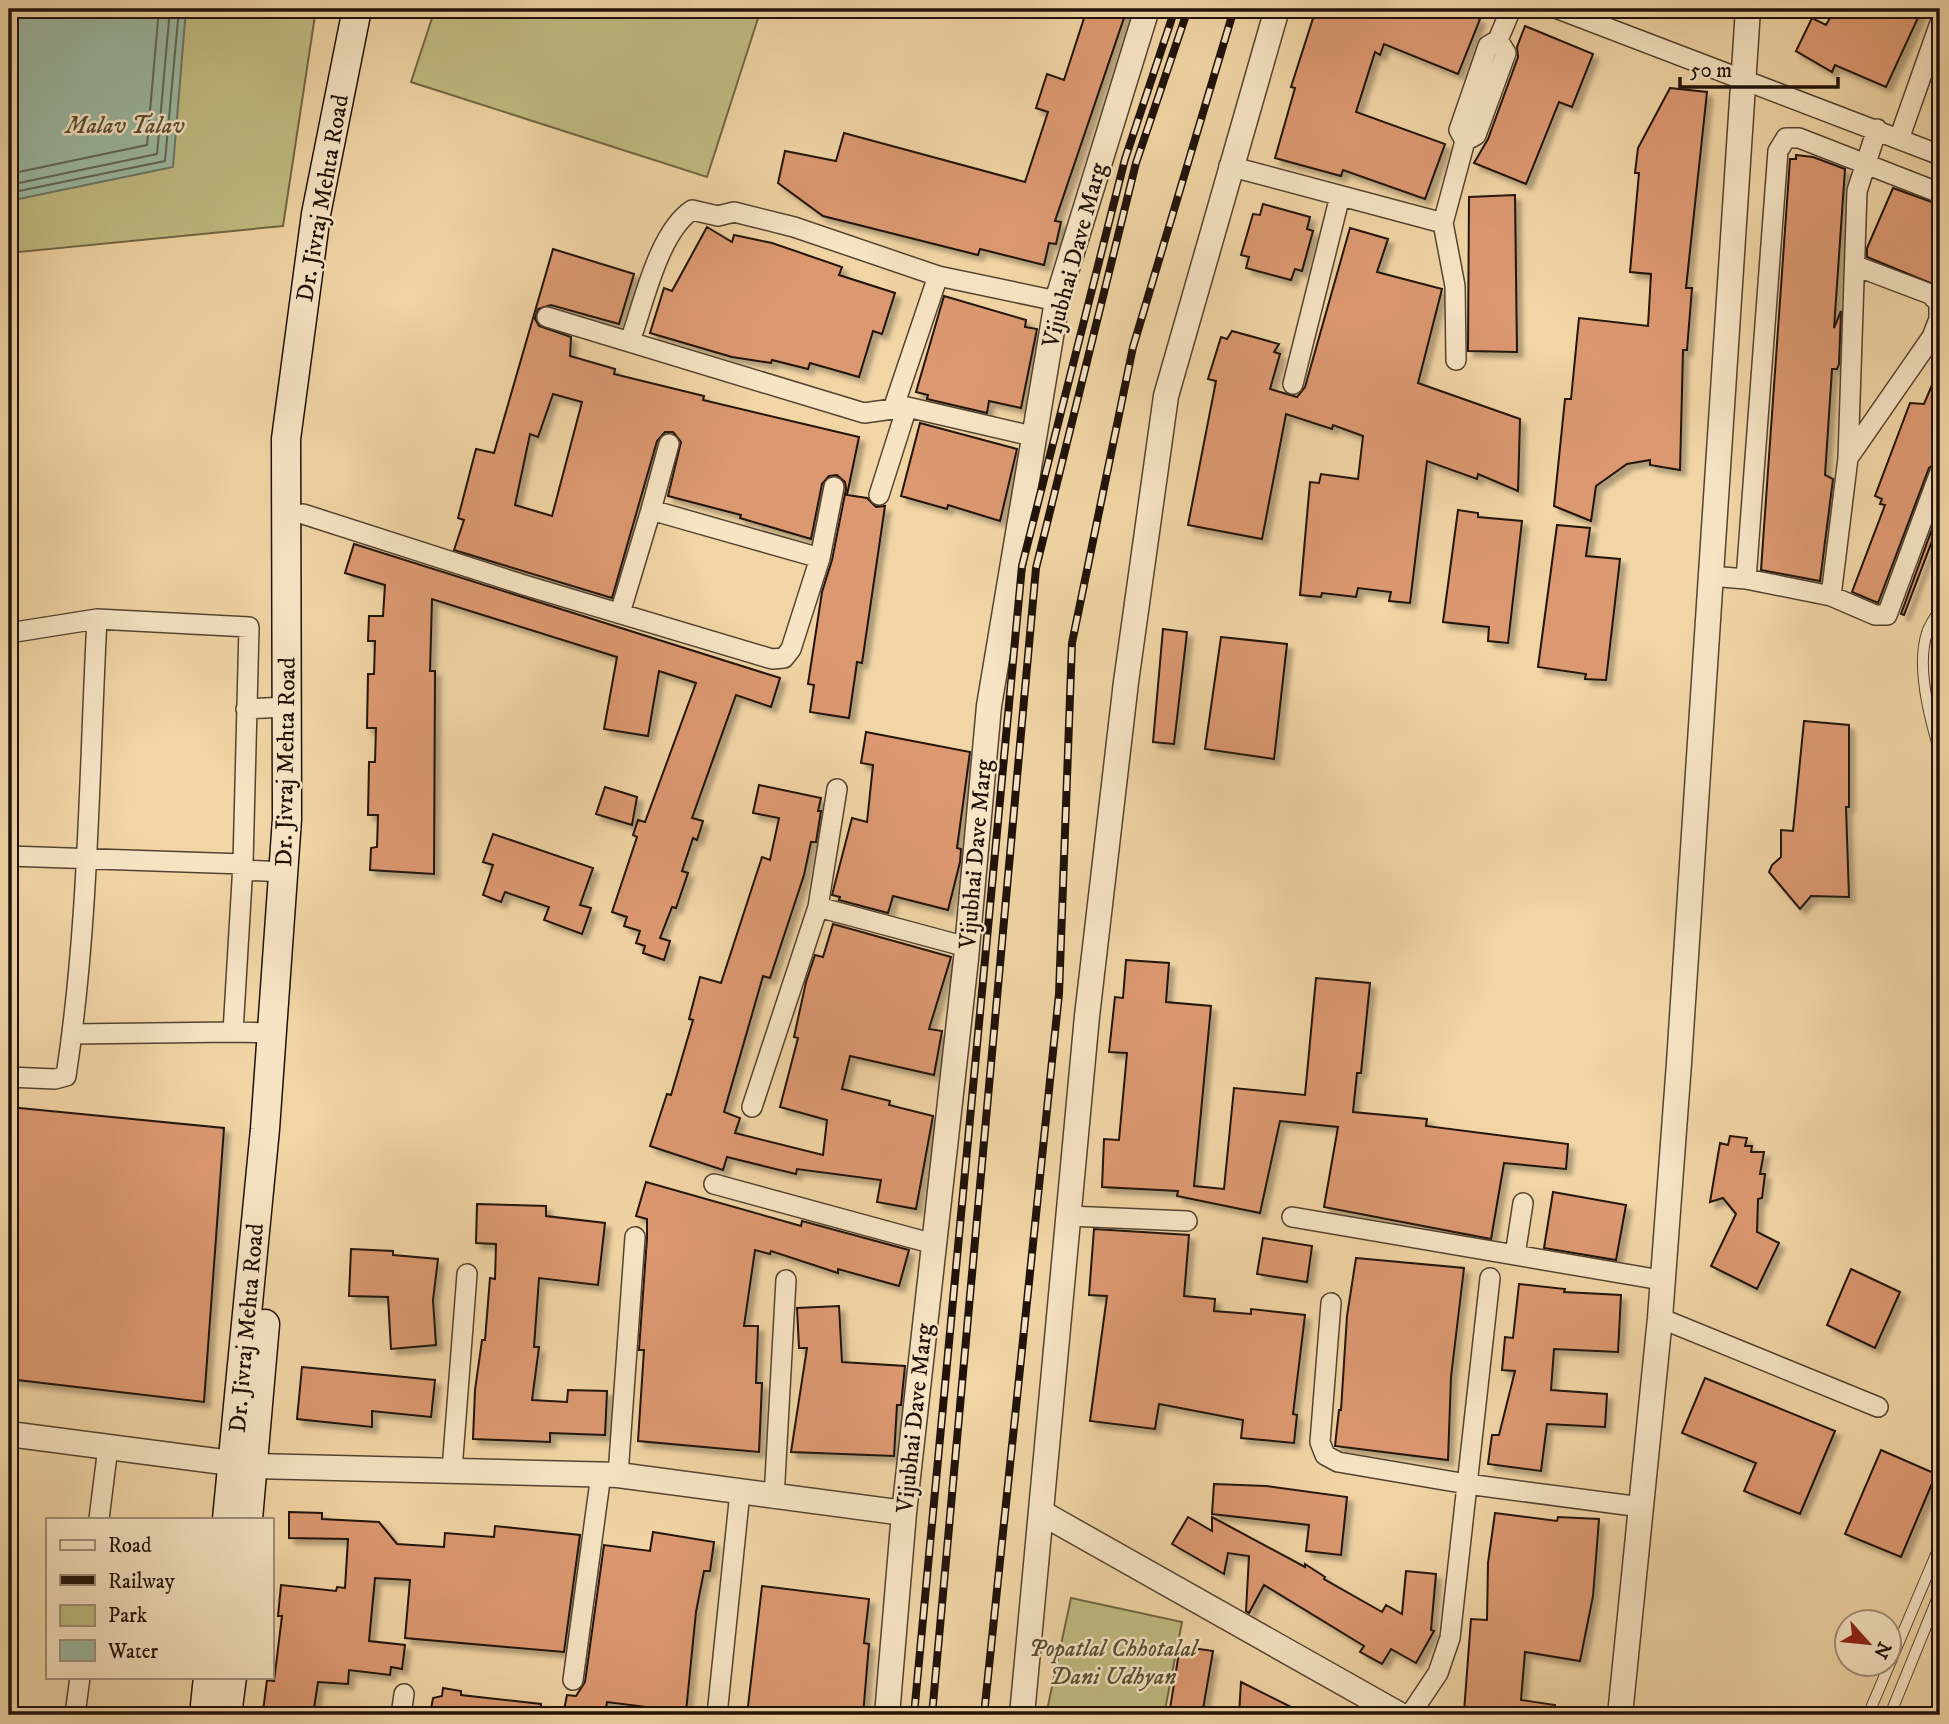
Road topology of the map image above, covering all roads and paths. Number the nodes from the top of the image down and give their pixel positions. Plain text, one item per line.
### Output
1 (357, 9) edge
2 (370, 9) edge
3 (1147, 9) edge
4 (1276, 9) edge
5 (1511, 9) edge
6 (1558, 9) edge
7 (1748, 9) edge
8 (1940, 23) edge
9 (1743, 82) junction
10 (1877, 129) junction
11 (1899, 139) junction
12 (1940, 155) edge
13 (1866, 162) junction
14 (1229, 166) junction
15 (1940, 193) edge
16 (1340, 196) junction
17 (1443, 223) junction
18 (1856, 266) junction
19 (938, 276) junction
20 (1057, 301) junction
21 (547, 317) dead end
22 (630, 341) junction
23 (1456, 360) dead end
24 (1293, 384) dead end
25 (900, 408) junction
26 (1032, 436) junction
27 (669, 444) dead end
28 (1848, 458) junction
29 (1940, 472) edge
30 (834, 487) dead end
31 (879, 495) dead end
32 (651, 510) junction
33 (303, 514) junction
34 (820, 558) junction
35 (1710, 576) junction
36 (1746, 579) junction
37 (1831, 597) junction
38 (1940, 609) edge
39 (620, 613) junction
40 (97, 619) junction
41 (9, 633) edge
42 (287, 707) junction
43 (246, 709) junction
44 (1940, 752) edge
45 (837, 789) dead end
46 (9, 856) edge
47 (85, 859) junction
48 (243, 867) junction
49 (284, 872) junction
50 (818, 907) junction
51 (967, 947) junction
52 (233, 1032) junction
53 (271, 1033) junction
54 (72, 1034) junction
55 (9, 1077) edge
56 (752, 1107) dead end
57 (714, 1184) dead end
58 (1523, 1203) dead end
59 (1068, 1216) junction
60 (1292, 1217) dead end
61 (1187, 1221) dead end
62 (635, 1237) dead end
63 (933, 1244) junction
64 (1515, 1255) junction
65 (467, 1274) dead end
66 (1490, 1278) dead end
67 (786, 1280) dead end
68 (1661, 1280) junction
69 (1331, 1303) dead end
70 (1660, 1318) junction
71 (1878, 1407) dead end
72 (9, 1434) edge
73 (108, 1447) junction
74 (244, 1464) junction
75 (452, 1470) junction
76 (609, 1475) junction
77 (1467, 1484) junction
78 (740, 1492) junction
79 (774, 1498) junction
80 (1641, 1507) junction
81 (904, 1513) junction
82 (1042, 1513) junction
83 (99, 1518) edge
84 (227, 1518) edge
85 (248, 1518) edge
86 (1940, 1545) edge
87 (1940, 1592) edge
88 (80, 1678) edge
89 (208, 1678) edge
90 (232, 1678) edge
91 (573, 1680) dead end
92 (404, 1694) dead end
93 (1389, 1712) edge
94 (75, 1715) edge
95 (204, 1715) edge
96 (227, 1715) edge
97 (401, 1715) edge
98 (717, 1715) edge
99 (887, 1715) edge
100 (1022, 1715) edge
101 (1410, 1715) edge
102 (1620, 1715) edge
103 (1868, 1715) edge
104 (1890, 1715) edge

1 - 42 main road, Dr. Jivraj Mehta Road
2 - 33 main road
3 - 20 street, Vijubhai Dave Marg
4 - 14 street
5 - 17 street
6 - 9 street
7 - 9 street
8 - 11 street
9 - 10 street
9 - 35 street
10 - 11 street
10 - 13 street
11 - 12 street
13 - 15 street
13 - 18 street
13 - 36 street
14 - 16 street
14 - 59 street
16 - 17 street
16 - 24 street
17 - 23 street
18 - 28 street
18 - 28 street
19 - 20 street
19 - 22 street
19 - 25 street
20 - 26 street, Vijubhai Dave Marg
21 - 22 street
22 - 25 street
25 - 26 street
25 - 31 street
26 - 51 street, Vijubhai Dave Marg
27 - 32 street
28 - 37 street
29 - 37 street
30 - 34 street
32 - 34 street
32 - 39 street
33 - 39 street
33 - 74 main road
34 - 39 street
35 - 36 street
35 - 68 street
36 - 37 street
38 - 44 lane
40 - 41 street
40 - 43 street
40 - 47 street
42 - 43 street
42 - 49 main road, Dr. Jivraj Mehta Road
43 - 48 street
45 - 50 street
46 - 47 street
47 - 48 street
47 - 54 street
48 - 49 street
48 - 52 street
49 - 53 main road, Dr. Jivraj Mehta Road
50 - 51 street
50 - 56 street
51 - 63 street, Vijubhai Dave Marg
52 - 53 street
52 - 54 street
53 - 74 main road, Dr. Jivraj Mehta Road
54 - 55 street
57 - 63 street
58 - 64 street
59 - 61 street
59 - 82 street
60 - 64 street
62 - 76 street
63 - 81 street, Vijubhai Dave Marg
64 - 68 street
65 - 75 street
66 - 77 street
67 - 79 street
68 - 70 street
69 - 77 street
70 - 71 street
70 - 80 street
72 - 73 street
73 - 74 street
73 - 83 street
74 - 75 street
74 - 84 main road, Dr. Jivraj Mehta Road
74 - 85 main road
75 - 76 street
76 - 78 street
76 - 91 street
77 - 80 street
77 - 101 street
78 - 79 street
78 - 98 street
79 - 81 street
80 - 102 street
81 - 99 street, Vijubhai Dave Marg
82 - 93 street
82 - 100 street
86 - 103 lane
87 - 104 lane
88 - 94 street
89 - 95 main road
90 - 96 main road
92 - 97 street

